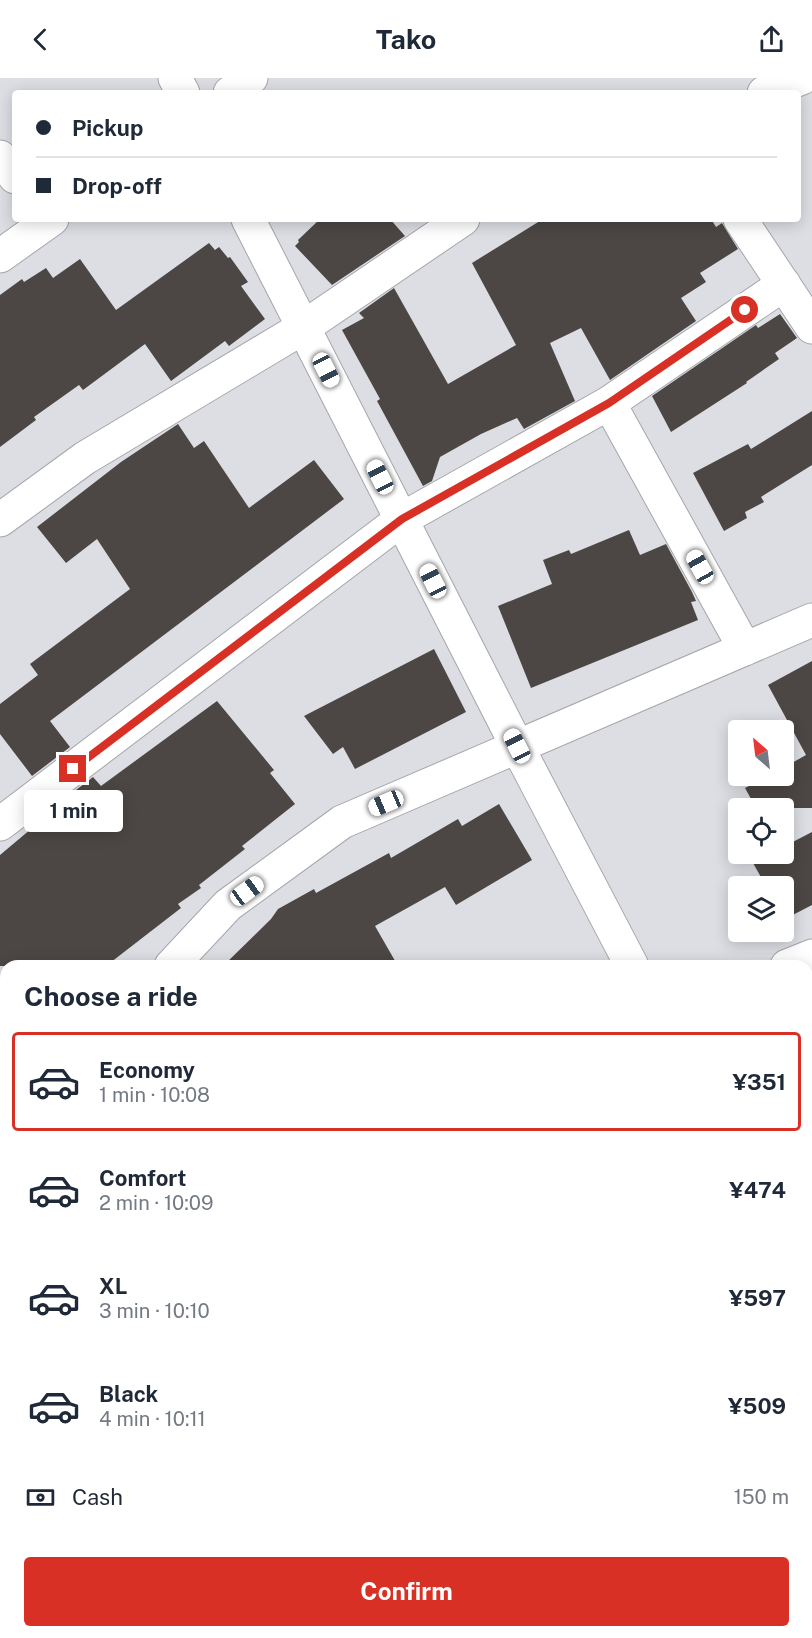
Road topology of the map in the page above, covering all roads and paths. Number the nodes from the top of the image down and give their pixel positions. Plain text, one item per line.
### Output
1 (251, 78) edge
2 (802, 78) edge
3 (234, 90) edge
4 (772, 90) edge
5 (0, 157) edge
6 (12, 173) edge
7 (46, 222) edge
8 (250, 222) edge
9 (459, 222) edge
10 (742, 222) edge
11 (0, 256) edge
12 (784, 284) junction
13 (304, 327) junction
14 (812, 327) edge
15 (609, 403) junction
16 (402, 519) junction
17 (0, 520) edge
18 (812, 620) edge
19 (745, 649) junction
20 (517, 746) junction
21 (0, 824) edge
22 (177, 960) edge
23 (629, 960) edge

1 - 3 street
2 - 4 street
5 - 6 street
7 - 11 street
8 - 13 street
9 - 13 street
10 - 12 street
12 - 14 street
12 - 15 street
13 - 16 street
13 - 17 street
15 - 16 street
15 - 19 street
16 - 20 street
16 - 21 street
18 - 19 street
19 - 20 street
20 - 22 street
20 - 23 street

